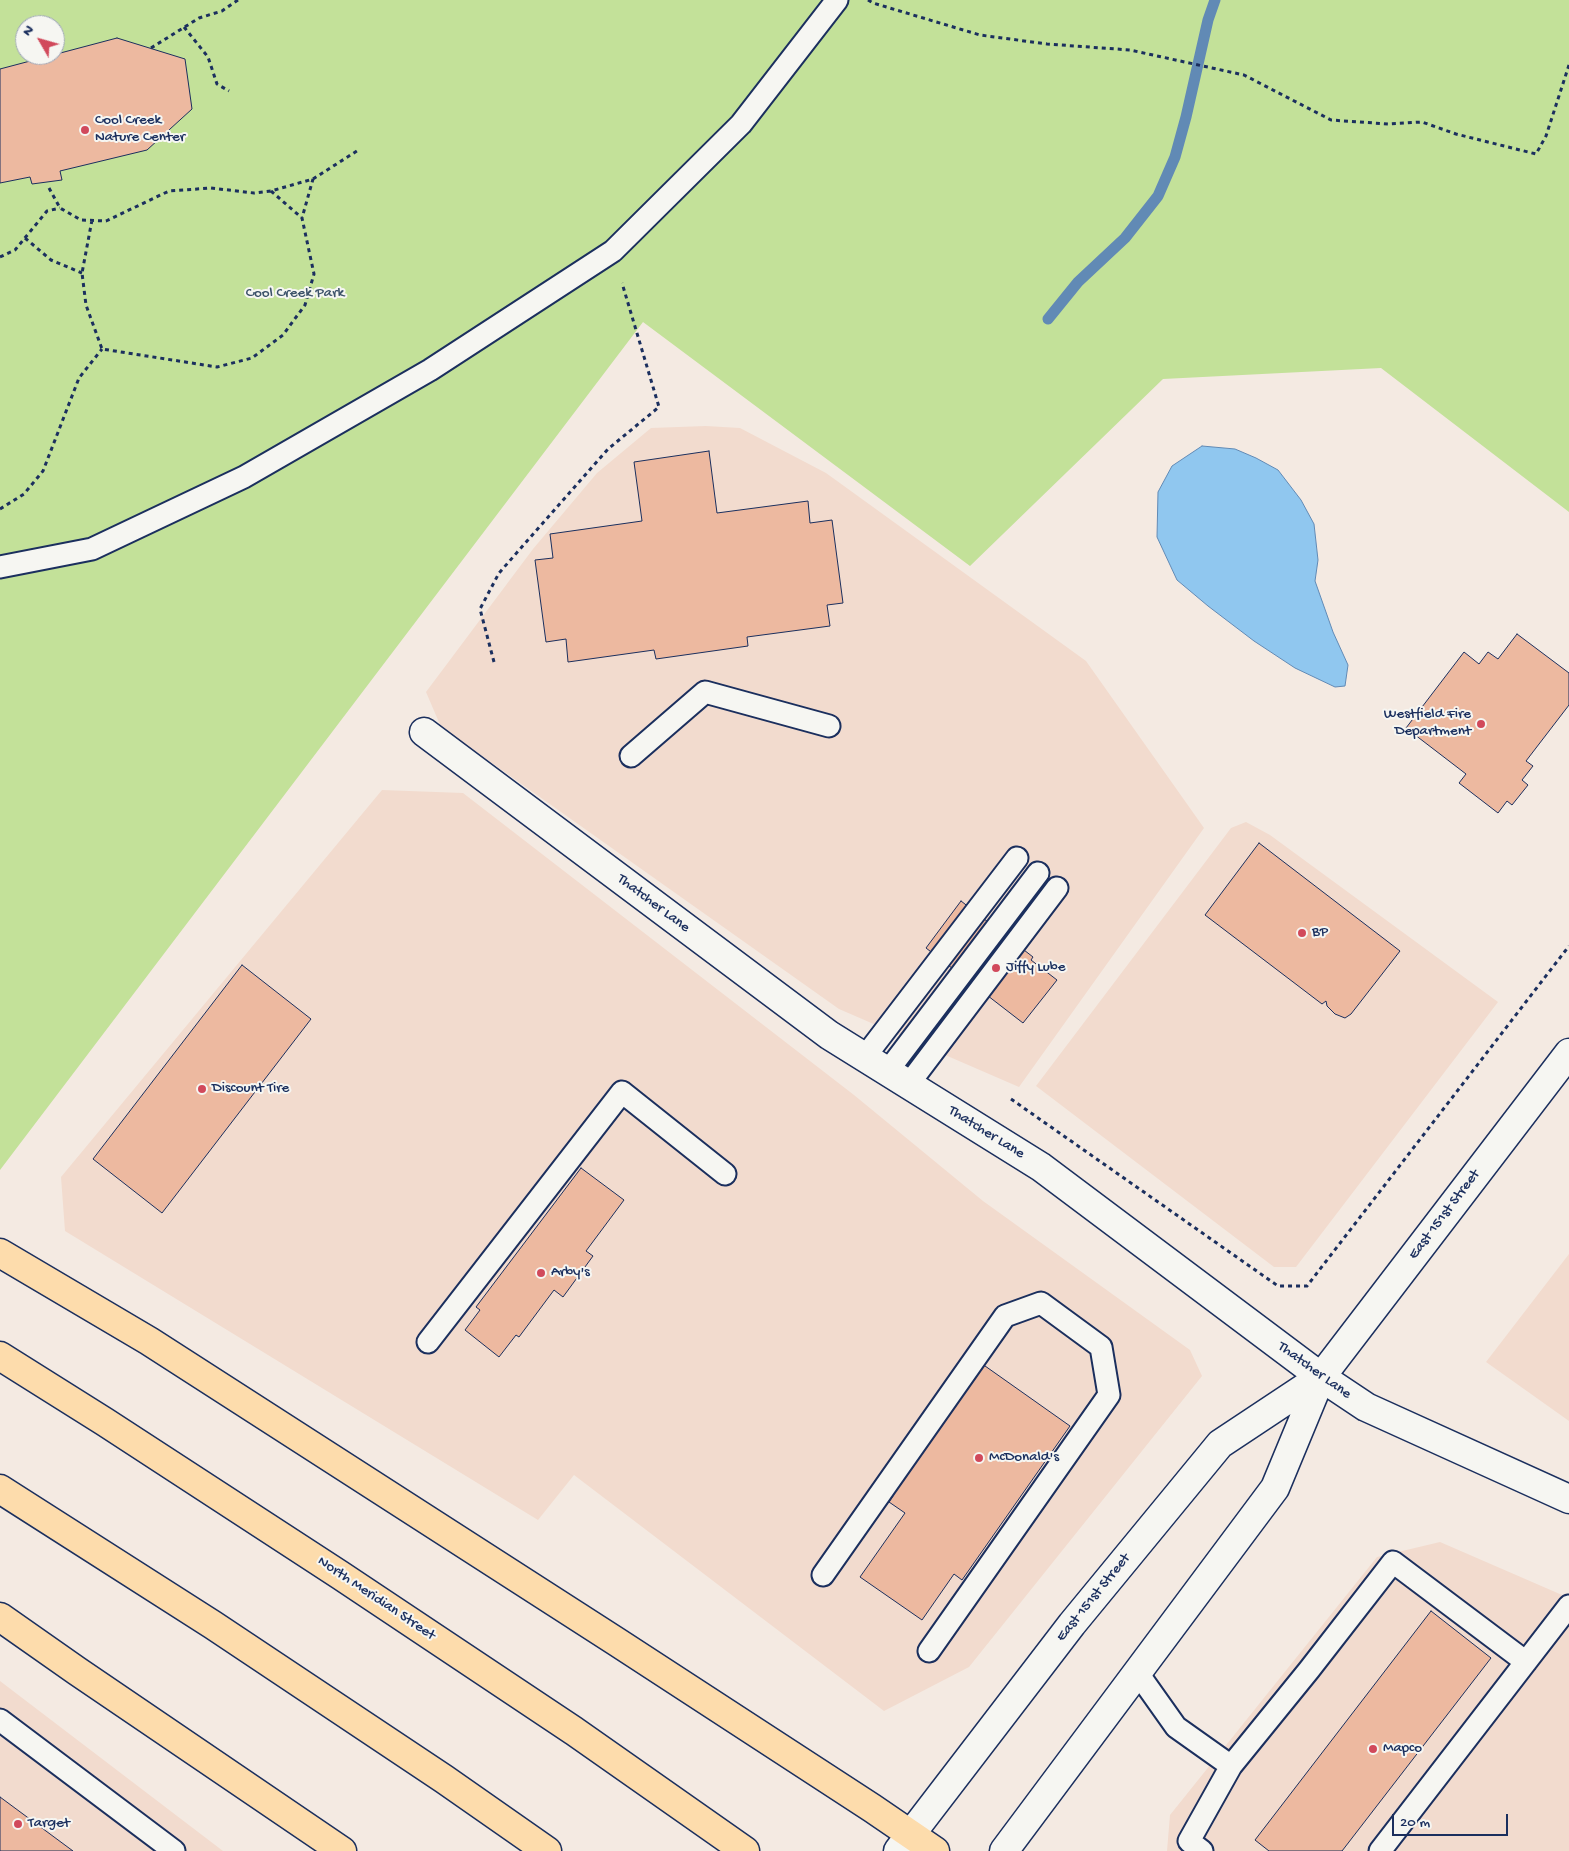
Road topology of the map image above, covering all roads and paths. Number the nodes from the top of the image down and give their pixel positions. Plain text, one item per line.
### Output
1 (238, 0) edge
2 (837, 0) edge
3 (868, 0) edge
4 (184, 27) junction
5 (151, 48) dead end
6 (1569, 65) edge
7 (229, 91) dead end
8 (360, 150) dead end
9 (313, 179) junction
10 (50, 188) dead end
11 (271, 192) junction
12 (60, 208) junction
13 (302, 218) junction
14 (92, 220) junction
15 (25, 238) junction
16 (613, 251) junction
17 (0, 257) edge
18 (82, 273) junction
19 (102, 348) junction
20 (0, 509) edge
21 (0, 567) edge
22 (494, 662) dead end
23 (829, 726) dead end
24 (424, 732) dead end
25 (631, 756) dead end
26 (1017, 858) dead end
27 (1038, 873) dead end
28 (1056, 888) dead end
29 (1569, 946) edge
30 (1569, 1053) edge
31 (864, 1058) junction
32 (898, 1078) junction
33 (1011, 1099) dead end
34 (725, 1174) dead end
35 (0, 1253) edge
36 (428, 1342) dead end
37 (0, 1356) edge
38 (1321, 1377) junction
39 (0, 1489) edge
40 (1569, 1499) edge
41 (823, 1575) dead end
42 (1569, 1606) edge
43 (0, 1617) edge
44 (929, 1650) dead end
45 (1526, 1662) junction
46 (1137, 1672) junction
47 (0, 1720) edge
48 (1231, 1766) junction
49 (905, 1843) edge
50 (174, 1851) edge
51 (342, 1851) edge
52 (547, 1851) edge
53 (745, 1851) edge
54 (935, 1851) edge
55 (1004, 1851) edge
56 (1202, 1851) edge
57 (1380, 1851) edge

1 - 4 path
2 - 16 lane
3 - 6 path
4 - 5 path
4 - 7 path
8 - 9 path
9 - 11 path
9 - 13 path
10 - 12 path
11 - 13 path
11 - 14 path
12 - 14 path
12 - 15 path
13 - 19 path
14 - 18 path
15 - 17 path
15 - 18 path
16 - 21 lane
16 - 22 path
18 - 19 path
19 - 20 path
23 - 25 lane
24 - 31 street, Thatcher Lane
26 - 31 lane
27 - 32 lane
28 - 32 lane
29 - 33 path
30 - 38 street, East 151st Street
31 - 32 street, Thatcher Lane
32 - 38 street, Thatcher Lane
34 - 36 lane
35 - 49 highway
37 - 53 highway, North Meridian Street
38 - 40 street, Thatcher Lane
38 - 46 street, East 151st Street
38 - 49 street, East 151st Street
39 - 52 highway
41 - 44 lane
42 - 45 lane
43 - 51 highway
45 - 48 lane
45 - 57 lane
46 - 48 lane
46 - 55 street, East 151st Street
47 - 50 lane
48 - 56 lane
49 - 54 highway

